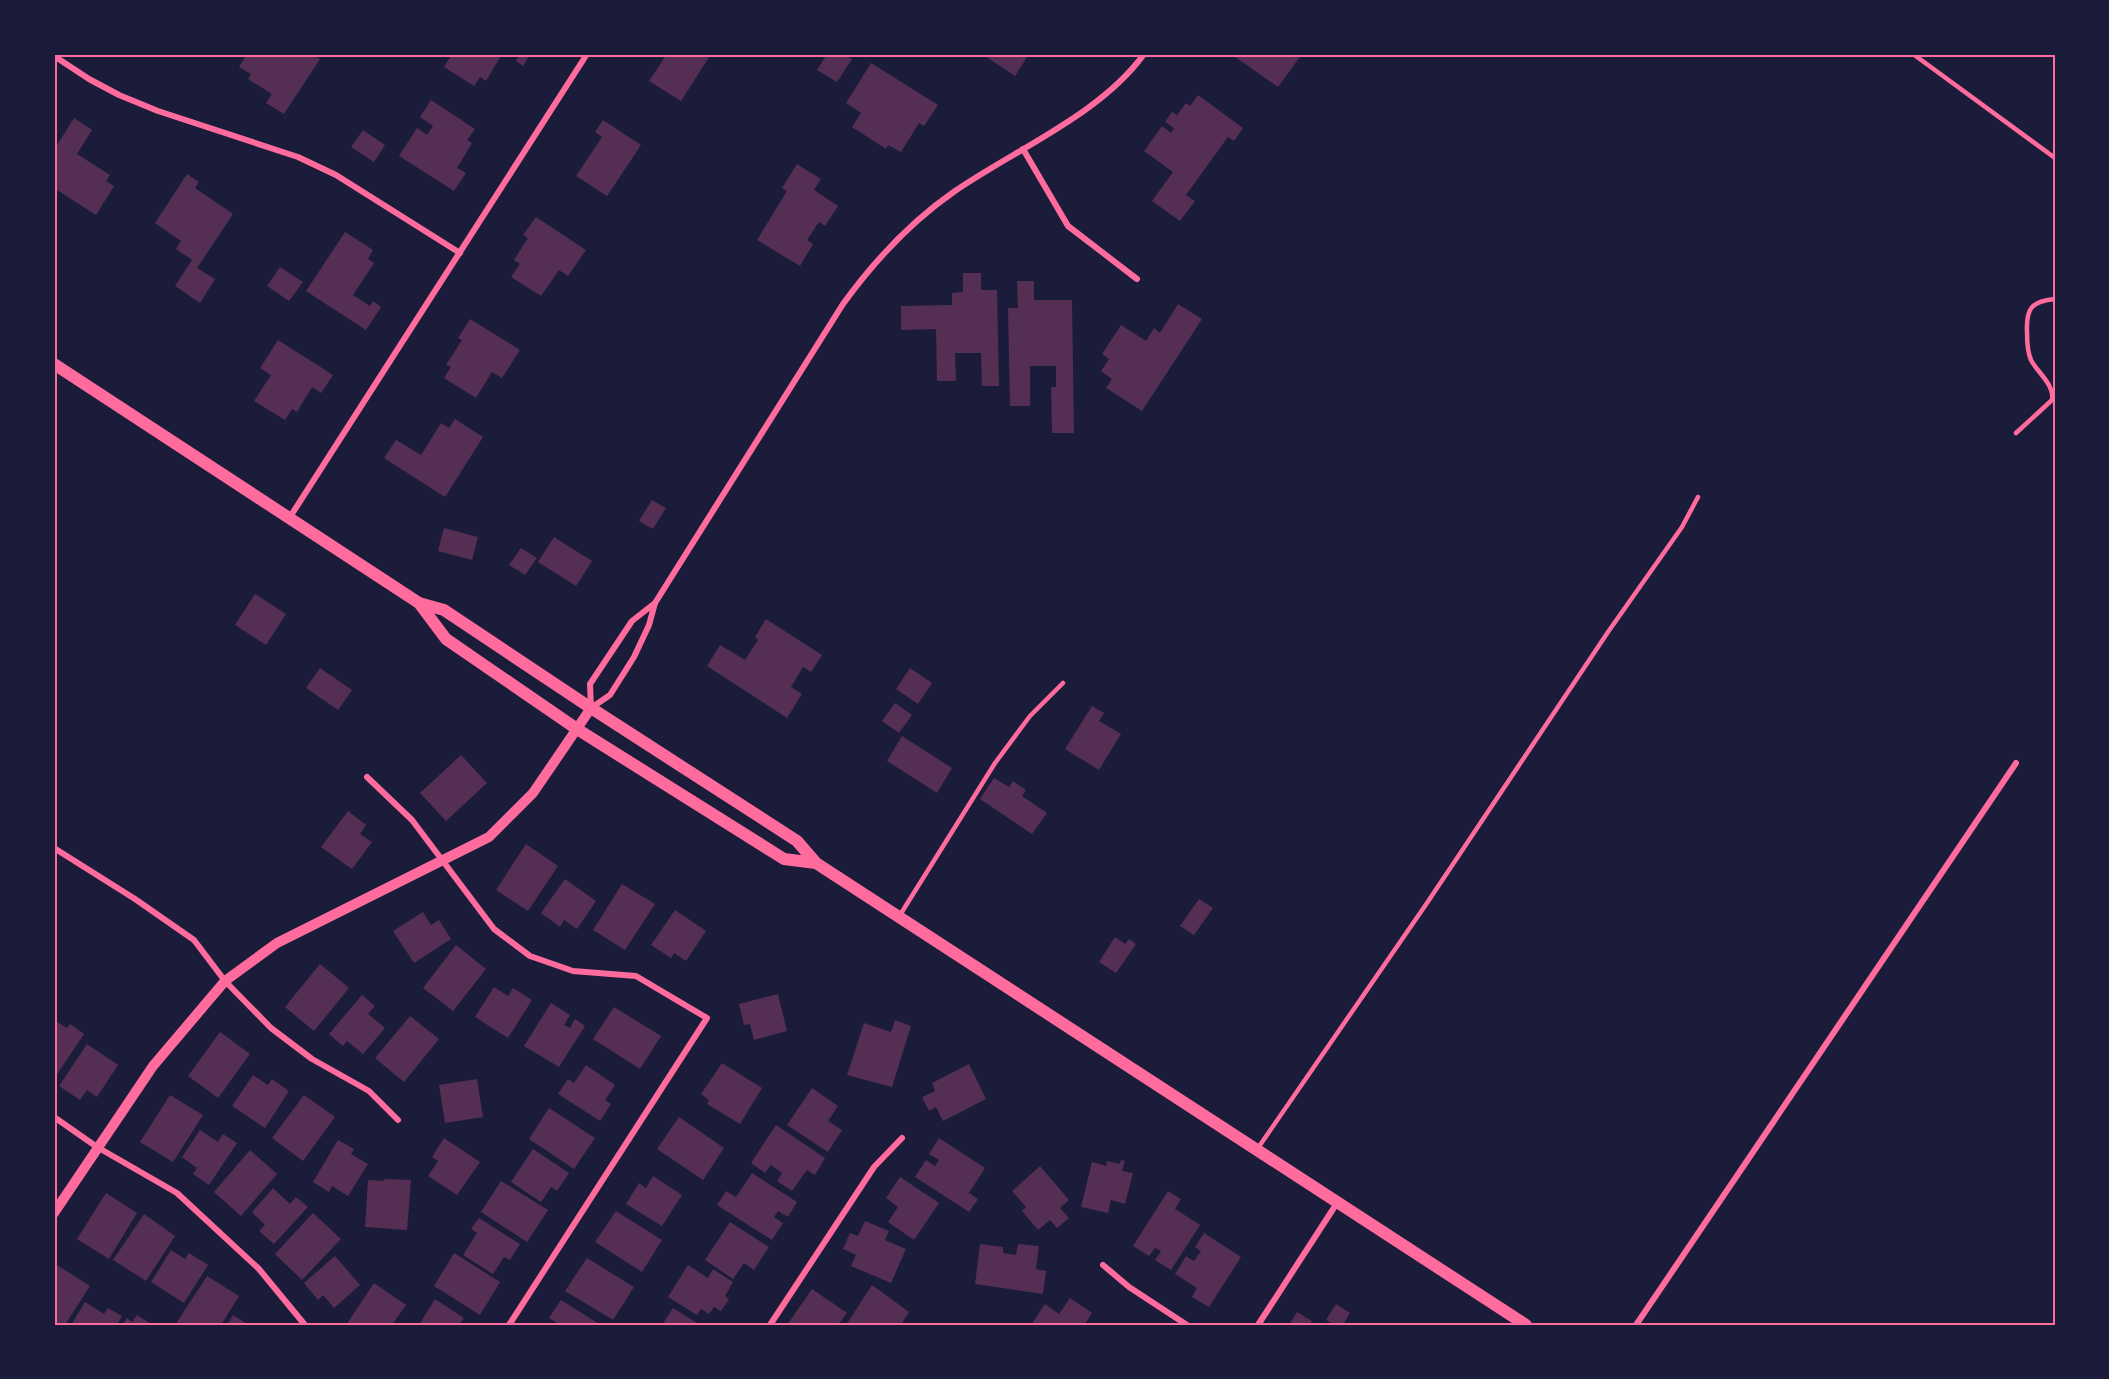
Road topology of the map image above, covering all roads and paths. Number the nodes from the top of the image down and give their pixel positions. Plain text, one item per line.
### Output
1 (587, 54) edge
2 (1144, 54) edge
3 (1913, 54) edge
4 (54, 56) edge
5 (1023, 148) junction
6 (2055, 158) edge
7 (460, 254) junction
8 (1137, 279) dead end
9 (2055, 298) edge
10 (54, 364) edge
11 (2016, 433) dead end
12 (1698, 497) dead end
13 (290, 518) junction
14 (419, 603) junction
15 (655, 603) junction
16 (1063, 683) dead end
17 (591, 708) junction
18 (577, 729) junction
19 (2016, 763) dead end
20 (367, 777) dead end
21 (54, 848) edge
22 (442, 861) junction
23 (816, 863) junction
24 (899, 917) junction
25 (225, 981) junction
26 (54, 1117) edge
27 (398, 1120) dead end
28 (902, 1138) dead end
29 (97, 1147) junction
30 (1257, 1150) junction
31 (1337, 1203) junction
32 (54, 1213) edge
33 (1103, 1265) dead end
34 (305, 1325) edge
35 (509, 1325) edge
36 (770, 1325) edge
37 (1187, 1325) edge
38 (1258, 1325) edge
39 (1526, 1325) edge
40 (1636, 1325) edge

1 - 7 street
2 - 5 street
3 - 6 lane
4 - 7 street
5 - 8 street
5 - 15 street
7 - 13 street
9 - 11 lane
10 - 13 main road
12 - 30 lane
13 - 14 main road
14 - 17 main road
14 - 18 main road
15 - 17 street
15 - 17 street
16 - 24 lane
17 - 18 street
17 - 23 main road
18 - 22 street
18 - 23 main road
19 - 40 street
20 - 22 street
21 - 25 street
22 - 25 street
22 - 35 street
23 - 24 main road
24 - 30 main road
25 - 27 street
25 - 29 street
26 - 29 street
28 - 36 street
29 - 32 street
29 - 34 street
30 - 31 main road
31 - 38 street
31 - 39 main road
33 - 37 street

